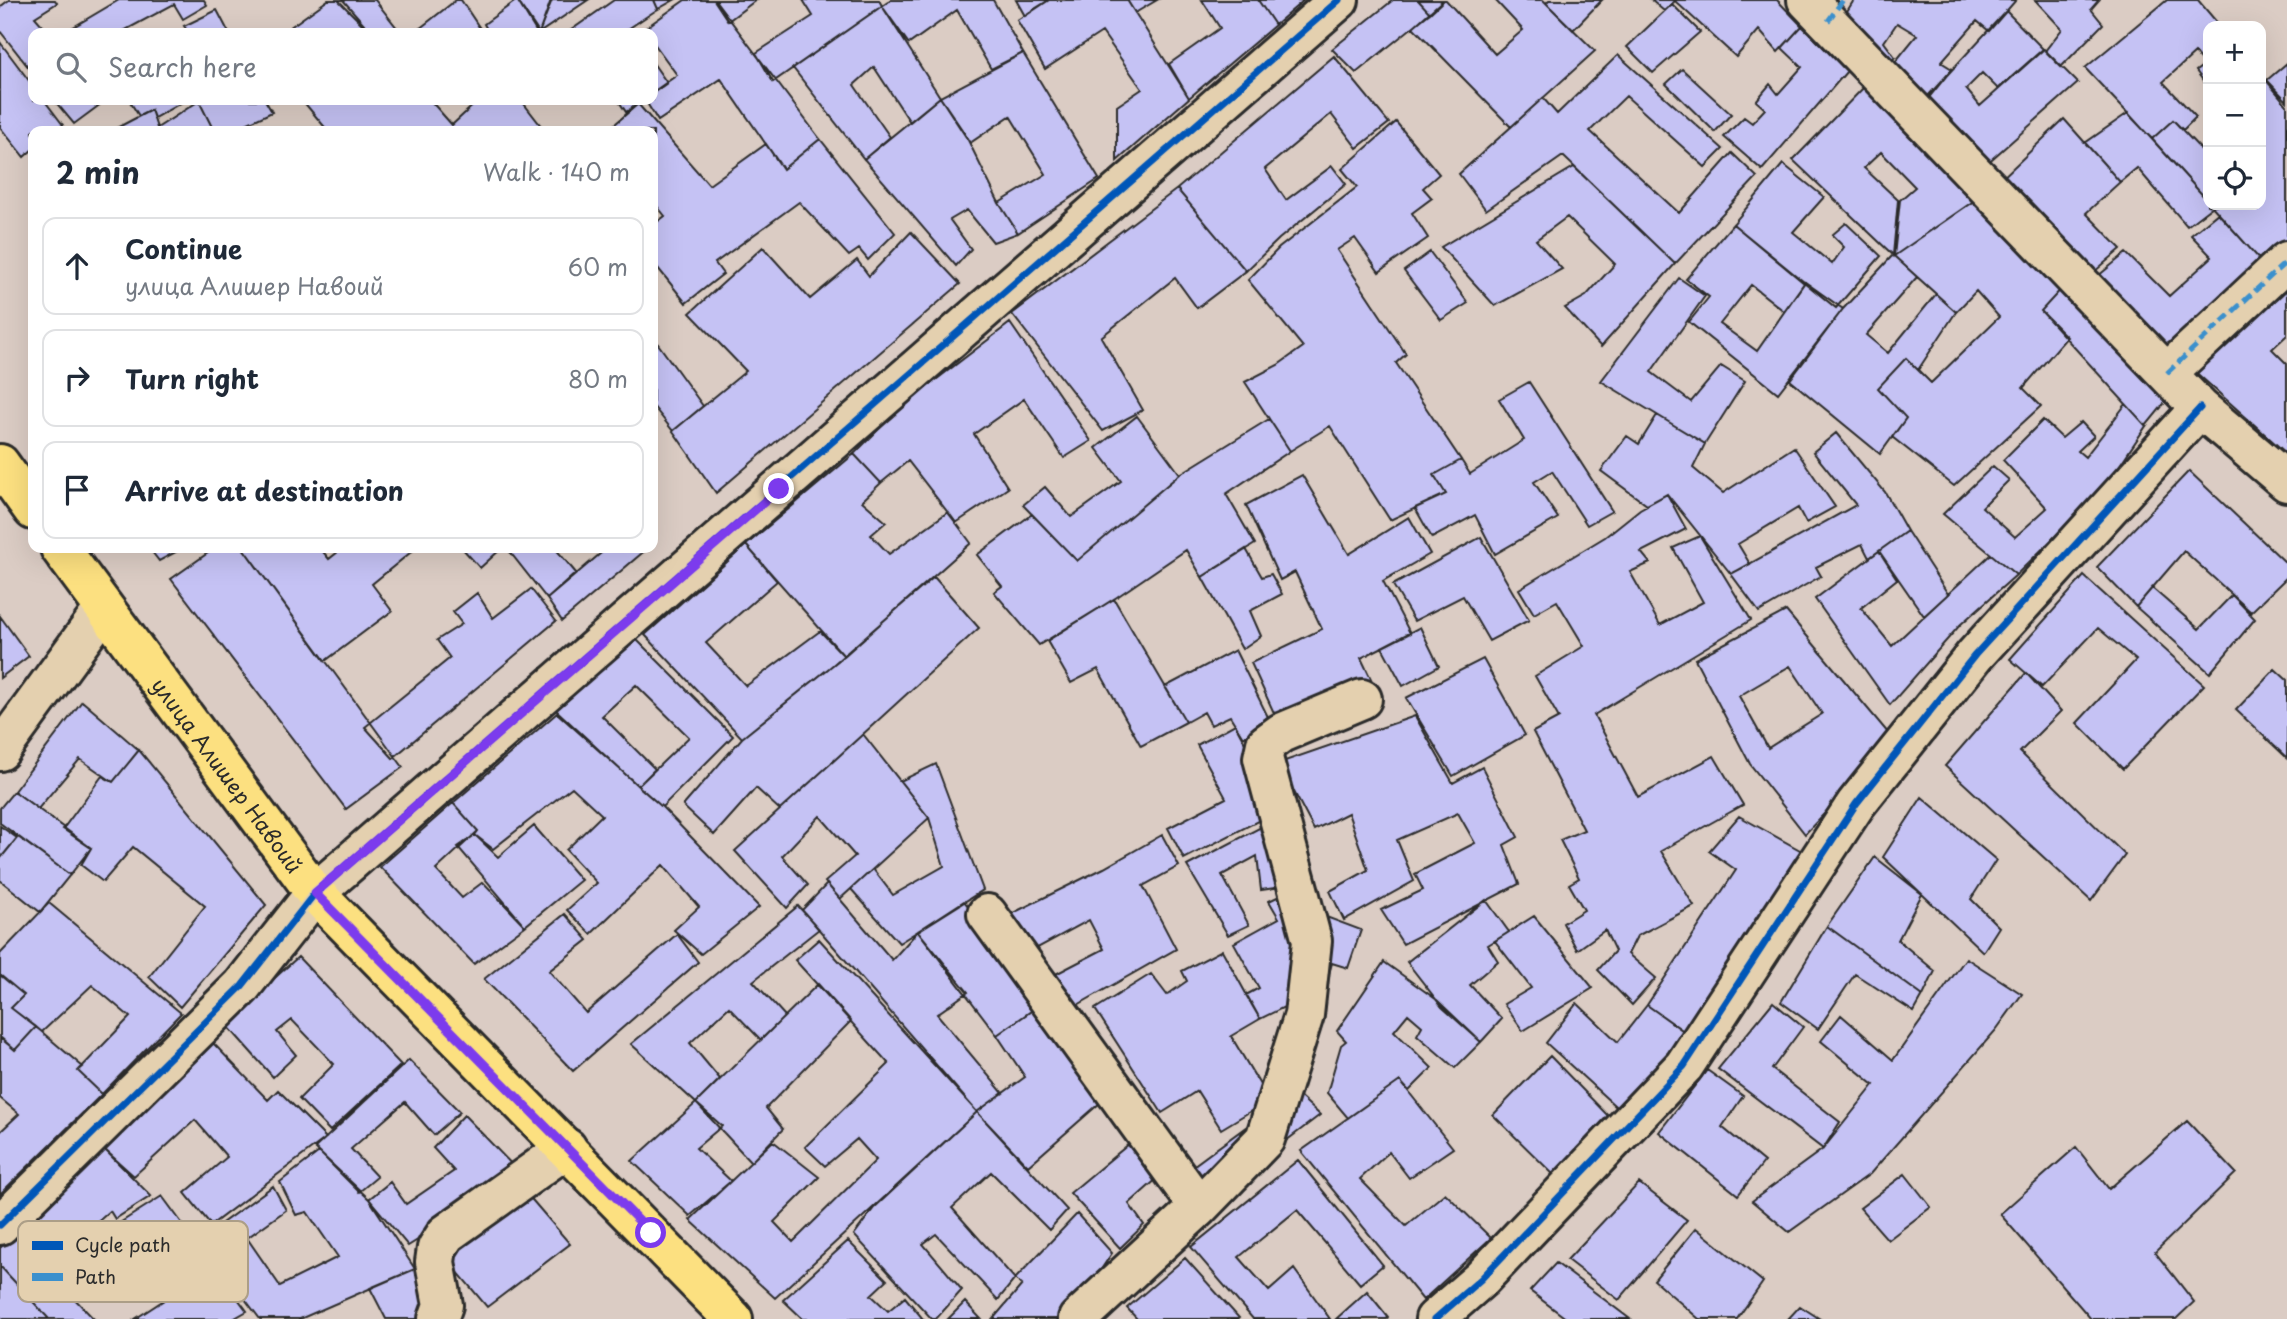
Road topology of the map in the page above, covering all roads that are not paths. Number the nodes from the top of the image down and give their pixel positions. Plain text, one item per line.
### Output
1 (1339, 0) edge
2 (1826, 7) edge
3 (2287, 261) edge
4 (2167, 373) junction
5 (2200, 408) junction
6 (0, 464) edge
7 (2287, 482) edge
8 (28, 503) edge
9 (64, 553) edge
10 (104, 609) junction
11 (1362, 699) dead end
12 (0, 751) edge
13 (315, 893) junction
14 (987, 914) dead end
15 (567, 1148) junction
16 (1199, 1207) junction
17 (0, 1225) edge
18 (438, 1319) edge
19 (733, 1319) edge
20 (1078, 1319) edge
21 (1435, 1319) edge

1 - 13 street
2 - 4 street
3 - 4 street
4 - 5 street
5 - 7 street
5 - 21 street
6 - 8 main road
9 - 10 main road, улица Алишер Навоий
10 - 12 street
10 - 13 main road, улица Алишер Навоий
11 - 16 street
13 - 15 main road, улица Алишер Навоий
13 - 17 street
14 - 16 street
15 - 18 street
15 - 19 main road, улица Алишер Навоий
16 - 20 street

